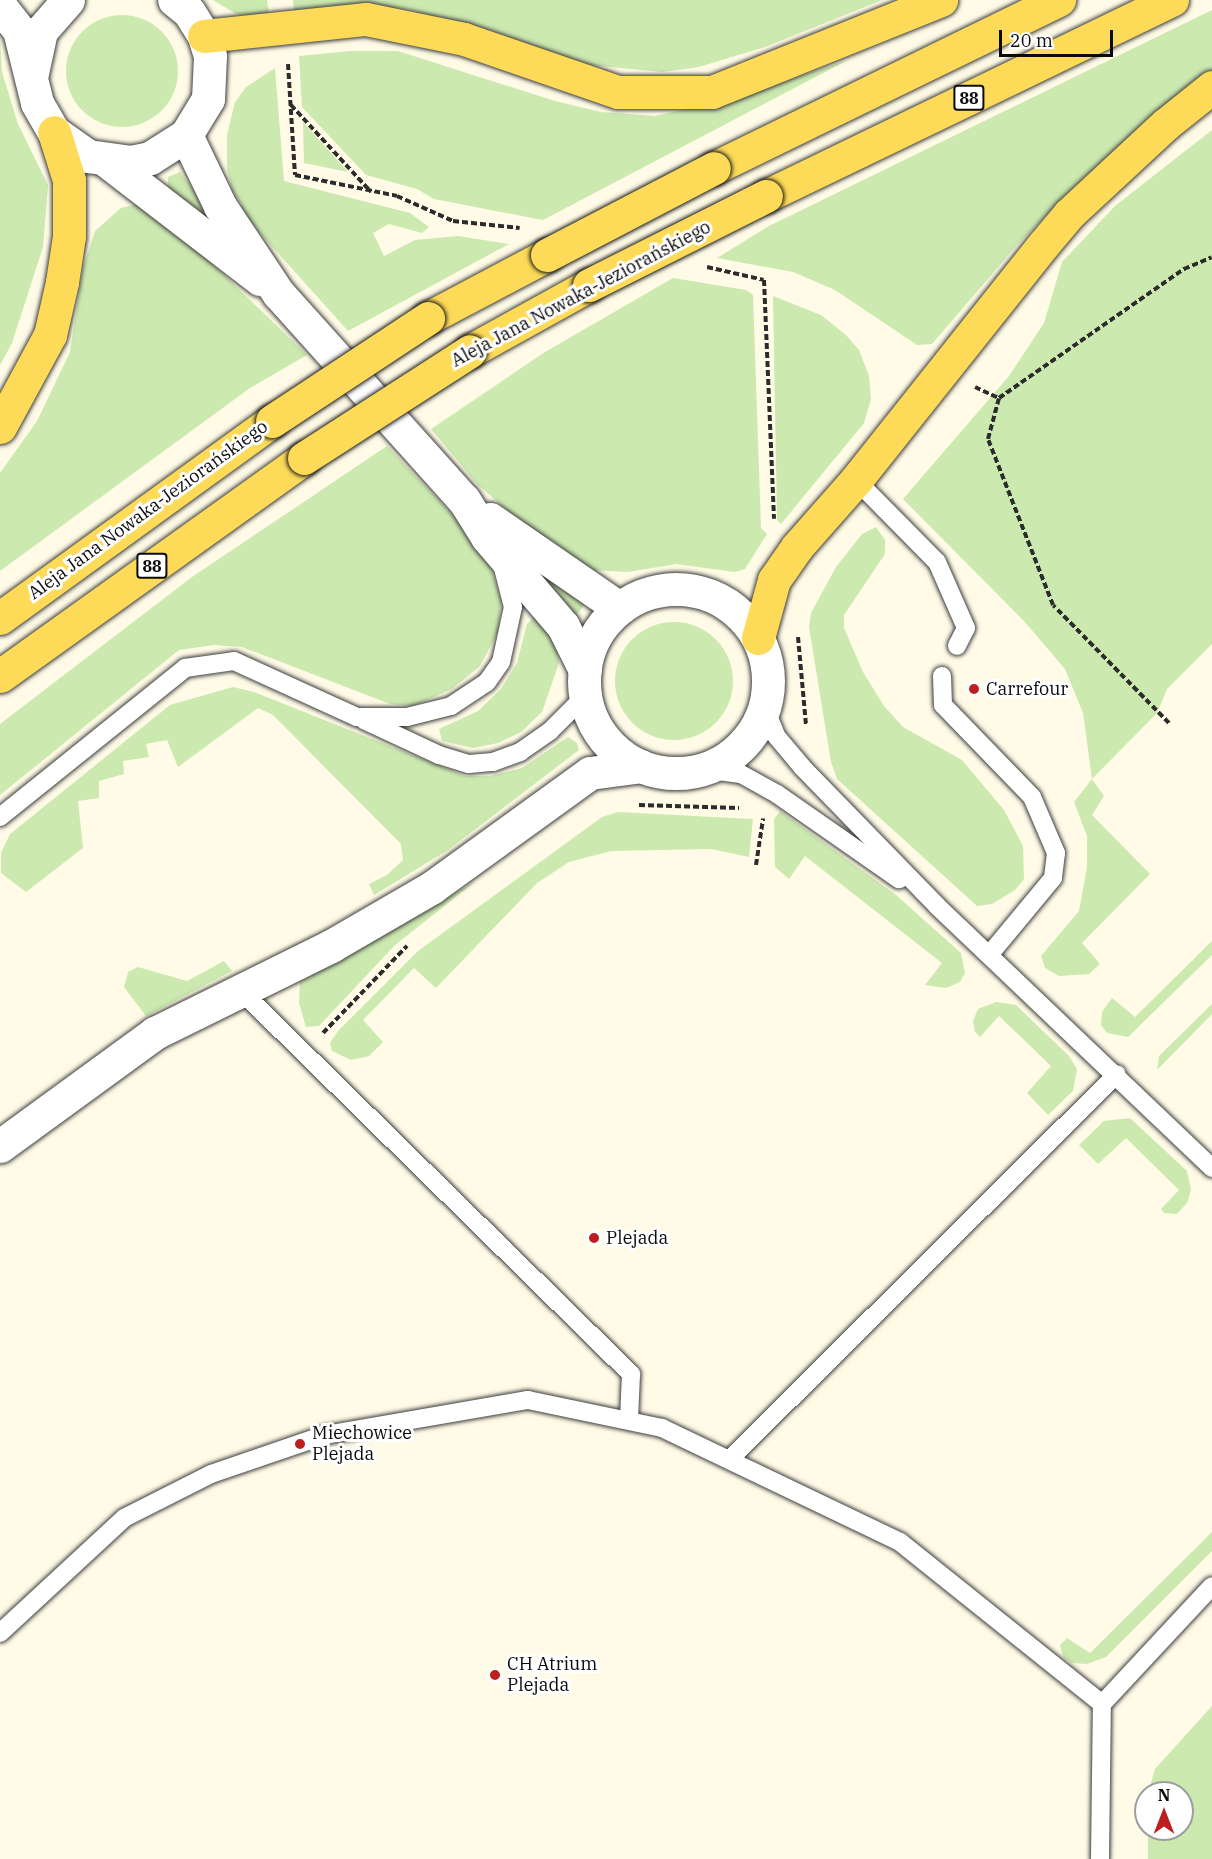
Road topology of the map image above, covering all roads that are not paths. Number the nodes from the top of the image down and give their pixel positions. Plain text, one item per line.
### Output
1 (68, 0) edge
2 (174, 0) edge
3 (941, 0) edge
4 (1059, 0) edge
5 (1172, 0) edge
6 (0, 6) edge
7 (204, 36) junction
8 (32, 87) junction
9 (1212, 87) edge
10 (54, 132) junction
11 (186, 135) junction
12 (108, 162) junction
13 (278, 293) junction
14 (0, 427) edge
15 (856, 480) junction
16 (464, 500) junction
17 (487, 537) junction
18 (619, 608) junction
19 (0, 618) edge
20 (758, 638) junction
21 (957, 646) dead end
22 (0, 676) edge
23 (942, 676) dead end
24 (585, 683) junction
25 (765, 708) junction
26 (357, 717) junction
27 (641, 766) junction
28 (704, 769) junction
29 (0, 817) edge
30 (937, 906) junction
31 (990, 954) junction
32 (241, 991) junction
33 (1117, 1074) junction
34 (0, 1146) edge
35 (1212, 1168) edge
36 (630, 1419) junction
37 (731, 1458) junction
38 (1212, 1586) edge
39 (0, 1633) edge
40 (1102, 1704) junction
41 (1100, 1859) edge

1 - 8 street
2 - 7 street
3 - 7 main road
4 - 19 main road, Aleja Jana Nowaka-Jeziorańskiego, bridge
5 - 22 main road, Aleja Jana Nowaka-Jeziorańskiego / 88, bridge
6 - 8 street
7 - 11 street
8 - 10 street
9 - 15 main road
10 - 12 street
10 - 14 main road
11 - 12 street
11 - 13 street
12 - 13 street
13 - 16 street
15 - 20 main road
15 - 21 lane
16 - 17 street
16 - 18 street
17 - 24 street
17 - 26 lane
18 - 20 street
18 - 24 street
20 - 25 street
23 - 31 lane
24 - 26 lane
24 - 27 street
25 - 28 street
25 - 30 lane
26 - 29 lane
27 - 28 street
27 - 32 street
28 - 30 lane
30 - 31 lane
31 - 33 lane
32 - 34 street
32 - 36 lane
33 - 35 lane
33 - 37 lane
36 - 37 lane
36 - 39 lane
37 - 40 lane
38 - 40 lane
40 - 41 lane

